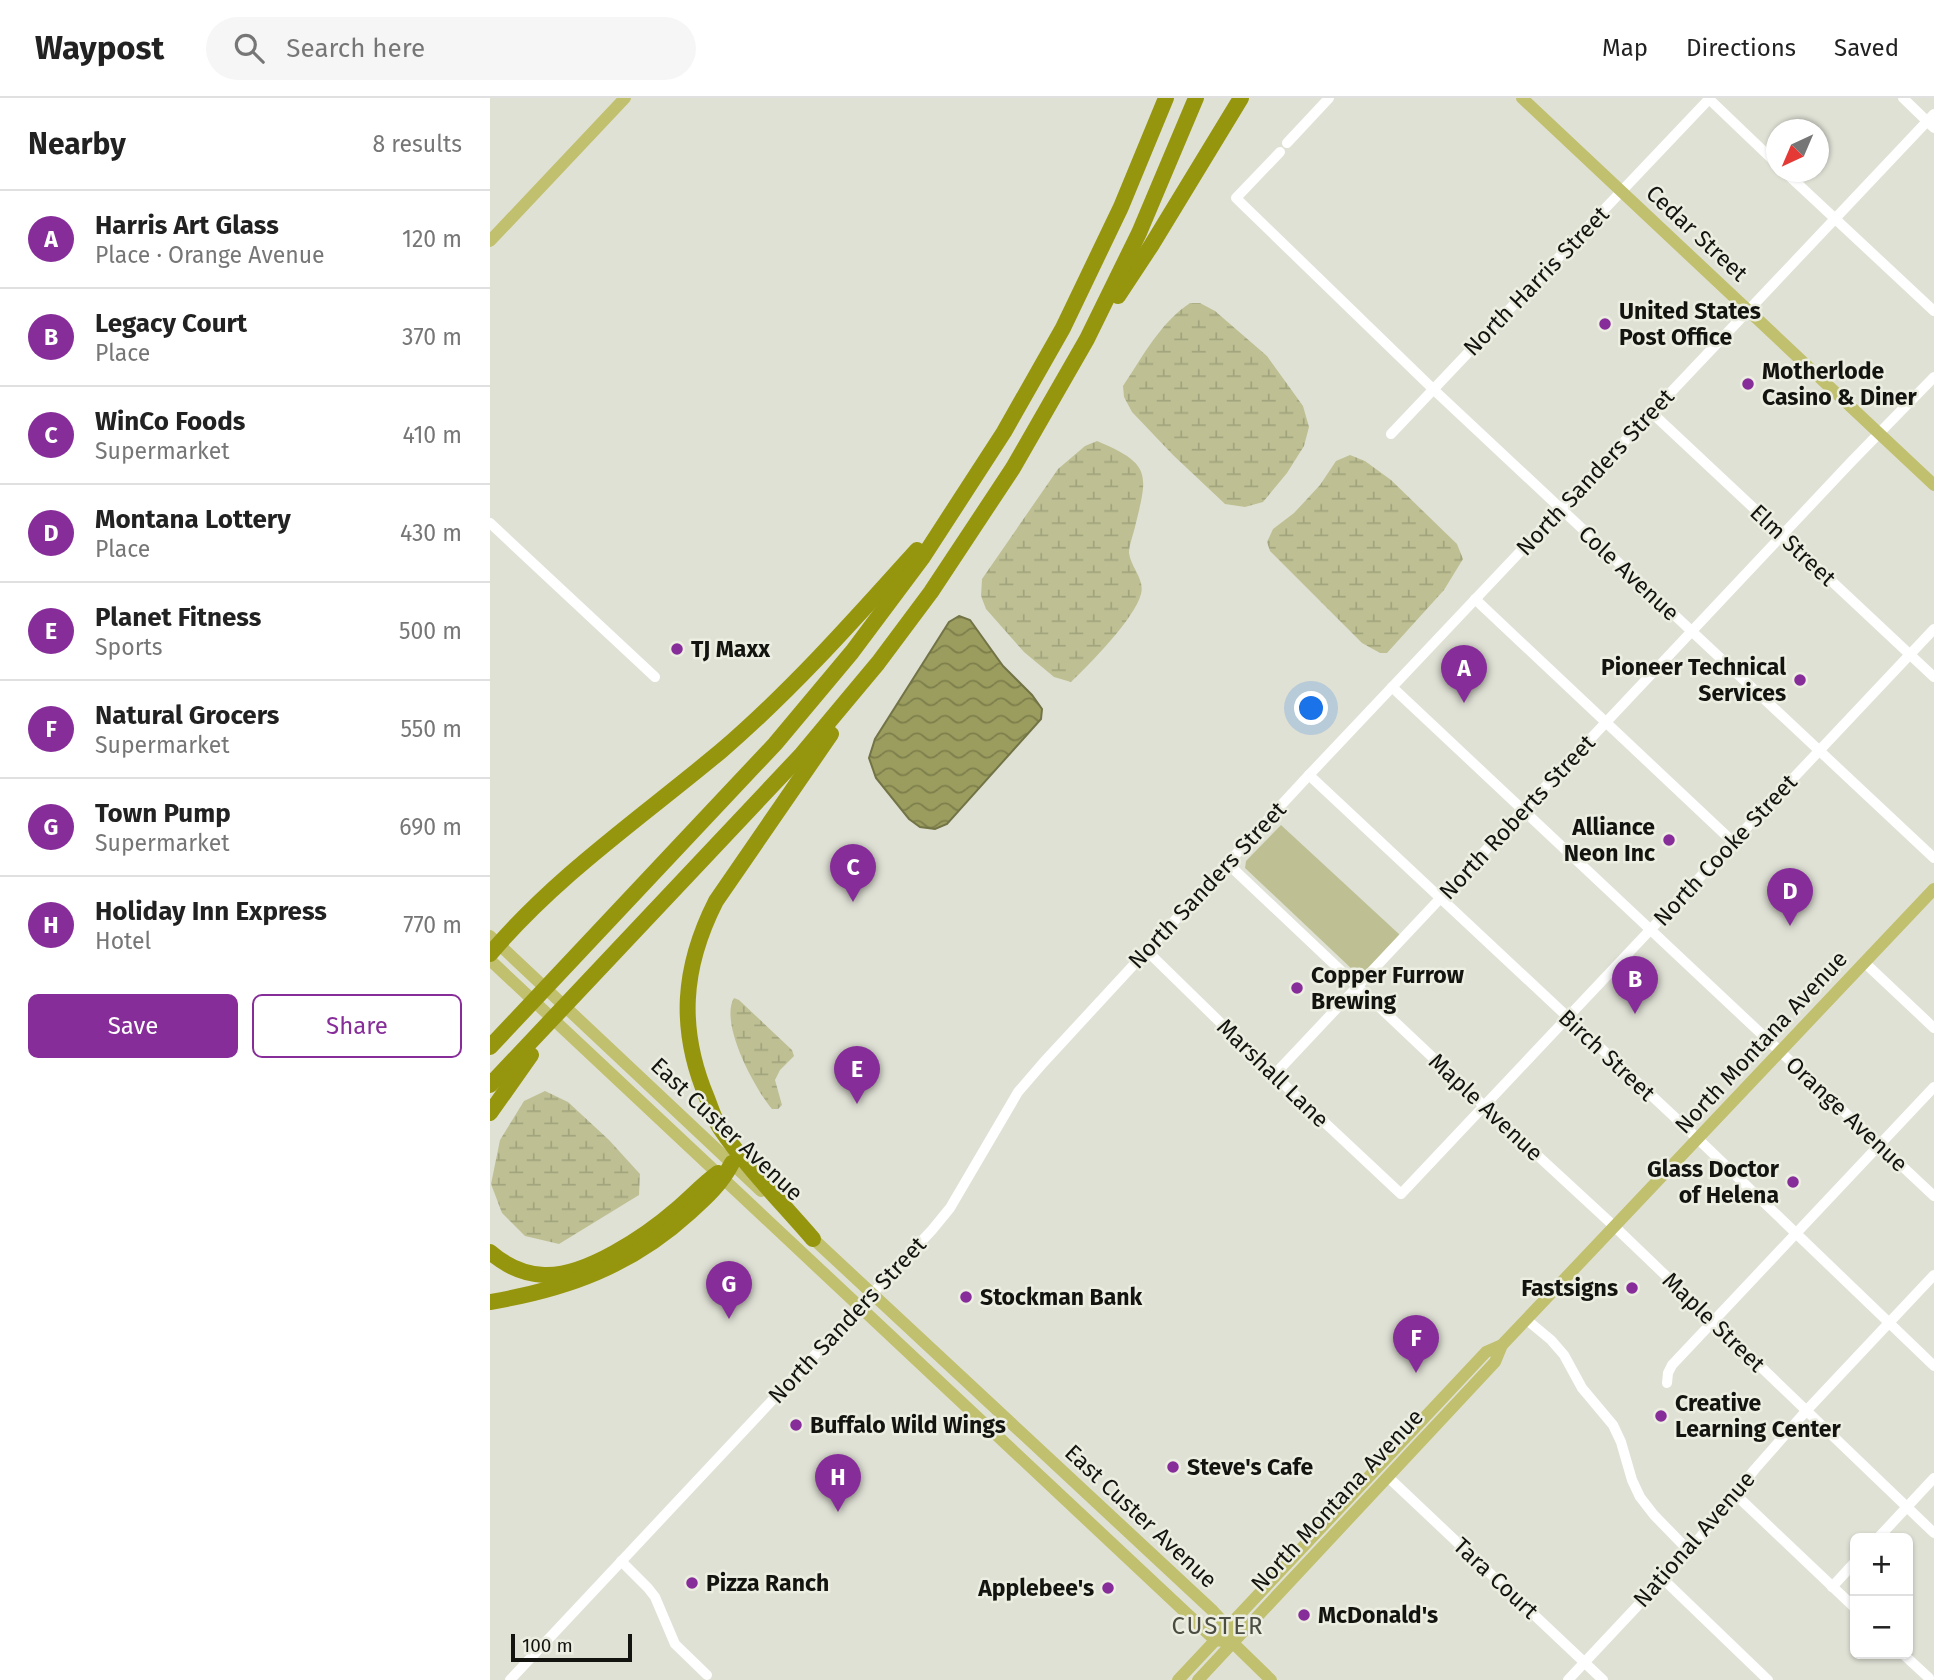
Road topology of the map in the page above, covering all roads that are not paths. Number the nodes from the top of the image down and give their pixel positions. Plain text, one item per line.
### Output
1 (625, 98) edge
2 (1166, 98) edge
3 (1196, 98) edge
4 (1241, 98) edge
5 (1329, 98) edge
6 (1522, 98) edge
7 (1709, 98) edge
8 (1903, 98) edge
9 (1932, 121) edge
10 (1766, 153) edge
11 (1796, 182) edge
12 (1622, 191) junction
13 (1836, 219) junction
14 (492, 236) edge
15 (1749, 311) junction
16 (1934, 311) edge
17 (1073, 365) junction
18 (1934, 377) edge
19 (1433, 389) junction
20 (1651, 412) junction
21 (1880, 434) junction
22 (1391, 435) dead end
23 (1934, 485) edge
24 (957, 507) junction
25 (1560, 508) junction
26 (490, 523) edge
27 (1783, 535) junction
28 (1475, 599) junction
29 (1934, 629) edge
30 (1692, 632) junction
31 (896, 640) junction
32 (1910, 654) junction
33 (655, 677) dead end
34 (1934, 677) edge
35 (1392, 687) junction
36 (1606, 723) junction
37 (1819, 751) junction
38 (1309, 775) junction
39 (1523, 811) junction
40 (1733, 842) junction
41 (1934, 858) edge
42 (1227, 863) junction
43 (1934, 889) edge
44 (1440, 899) junction
45 (1650, 930) junction
46 (493, 945) edge
47 (1146, 950) junction
48 (490, 960) edge
49 (1865, 963) junction
50 (598, 971) junction
51 (1357, 987) junction
52 (1567, 1018) junction
53 (1934, 1028) edge
54 (490, 1047) edge
55 (1781, 1051) junction
56 (1274, 1075) junction
57 (490, 1086) edge
58 (1934, 1087) edge
59 (1484, 1106) junction
60 (490, 1113) edge
61 (1698, 1139) junction
62 (1880, 1144) junction
63 (732, 1163) junction
64 (721, 1176) junction
65 (1401, 1194) joint
66 (1934, 1196) edge
67 (1615, 1227) junction
68 (1796, 1234) junction
69 (813, 1239) junction
70 (490, 1252) edge
71 (1934, 1275) edge
72 (872, 1293) junction
73 (490, 1303) edge
74 (860, 1307) junction
75 (1527, 1320) junction
76 (1713, 1322) junction
77 (1889, 1323) junction
78 (1502, 1345) junction
79 (1934, 1366) edge
80 (1667, 1383) dead end
81 (1806, 1411) junction
82 (1388, 1477) junction
83 (1934, 1479) edge
84 (1736, 1495) junction
85 (1907, 1507) junction
86 (1883, 1533) edge
87 (1934, 1533) edge
88 (1689, 1551) junction
89 (621, 1561) junction
90 (1850, 1567) edge
91 (1663, 1578) junction
92 (1832, 1587) junction
93 (1850, 1603) edge
94 (1228, 1627) junction
95 (1216, 1640) junction
96 (1232, 1642) junction
97 (1909, 1659) edge
98 (1585, 1663) junction
99 (707, 1675) dead end
100 (1930, 1677) edge
101 (510, 1680) edge
102 (1178, 1680) edge
103 (1198, 1680) edge
104 (1271, 1680) edge
105 (1568, 1680) edge
106 (1603, 1680) edge
107 (1768, 1680) edge

1 - 14 main road
2 - 24 highway
3 - 17 highway
4 - 17 highway
5 - 19 street, Cole Avenue
6 - 12 main road, Cedar Street
7 - 10 street
7 - 12 street, North Harris Street
8 - 9 street
9 - 13 street, North Sanders Street
11 - 13 street
12 - 15 main road, Cedar Street
12 - 19 street, North Harris Street
13 - 15 street, North Sanders Street
13 - 16 street
15 - 20 street, North Sanders Street
15 - 21 main road, Cedar Street
17 - 31 highway
18 - 21 street, North Roberts Street
19 - 22 street, North Harris Street
19 - 25 street, Cole Avenue
20 - 25 street, North Sanders Street
20 - 27 street, Elm Street
21 - 23 main road, Cedar Street
21 - 27 street, North Roberts Street
24 - 46 highway
24 - 54 highway
25 - 28 street, North Sanders Street
25 - 30 street, Cole Avenue
26 - 33 street
27 - 30 street, North Roberts Street
27 - 32 street, Elm Street
28 - 35 street, North Sanders Street
28 - 36 street
29 - 32 street, North Cooke Street
30 - 36 street, North Roberts Street
30 - 37 street, Cole Avenue
31 - 50 highway
31 - 69 highway
32 - 34 street, Elm Street
32 - 37 street, North Cooke Street
35 - 38 street, North Sanders Street
35 - 39 street, Orange Avenue
36 - 39 street, North Roberts Street
36 - 40 street
37 - 40 street, North Cooke Street
37 - 41 street, Cole Avenue
38 - 42 street, North Sanders Street
38 - 44 street, Birch Street
39 - 44 street, North Roberts Street
39 - 45 street, Orange Avenue
40 - 45 street, North Cooke Street
42 - 47 street, North Sanders Street
42 - 51 street
43 - 49 main road, North Montana Avenue
44 - 51 street, North Roberts Street
44 - 52 street, Birch Street
45 - 52 street, North Cooke Street
45 - 55 street, Orange Avenue
46 - 63 main road, East Custer Avenue
47 - 56 street, Marshall Lane
47 - 72 street, North Sanders Street
48 - 64 main road, East Custer Avenue
49 - 53 street
49 - 55 main road, North Montana Avenue
50 - 57 highway
50 - 60 highway
51 - 56 street, North Roberts Street
51 - 59 street, Maple Avenue
52 - 59 street, North Cooke Street
52 - 61 street, Birch Street
55 - 61 main road, North Montana Avenue
55 - 62 street, Orange Avenue
56 - 65 street, Marshall Lane
58 - 62 street
59 - 65 street, North Cooke Street
59 - 67 street, Maple Avenue
61 - 67 main road, North Montana Avenue
61 - 68 street, Birch Street
62 - 66 street, Orange Avenue
62 - 68 street
63 - 64 highway
63 - 69 main road, East Custer Avenue
64 - 70 highway
64 - 73 highway
64 - 74 main road, East Custer Avenue
67 - 75 main road, North Montana Avenue
67 - 76 street, Maple Street
68 - 76 street
68 - 77 street, Birch Street
69 - 72 main road, East Custer Avenue
71 - 77 street, National Avenue
72 - 74 street, North Sanders Street
72 - 94 main road, East Custer Avenue
74 - 89 street, North Sanders Street
74 - 95 main road, East Custer Avenue
75 - 78 main road, North Montana Avenue
75 - 88 street
76 - 80 street
76 - 81 street, Maple Street
77 - 79 street, Birch Street
77 - 81 street, National Avenue
78 - 82 main road, North Montana Avenue
78 - 94 main road, North Montana Avenue
81 - 84 street, National Avenue
81 - 85 street, Maple Street
82 - 96 main road, North Montana Avenue
82 - 98 street, Tara Court
83 - 85 street
84 - 88 street, National Avenue
84 - 92 street
85 - 86 street
85 - 87 street, Maple Street
88 - 91 street, National Avenue
89 - 99 street
89 - 101 street, North Sanders Street
90 - 92 street
91 - 98 street, National Avenue
91 - 107 street
92 - 93 street
94 - 95 main road, North Montana Avenue
94 - 96 main road
95 - 96 main road
95 - 102 main road, North Montana Avenue
96 - 103 main road, North Montana Avenue
96 - 104 main road
97 - 100 street
98 - 105 street, National Avenue
98 - 106 street, Tara Court

